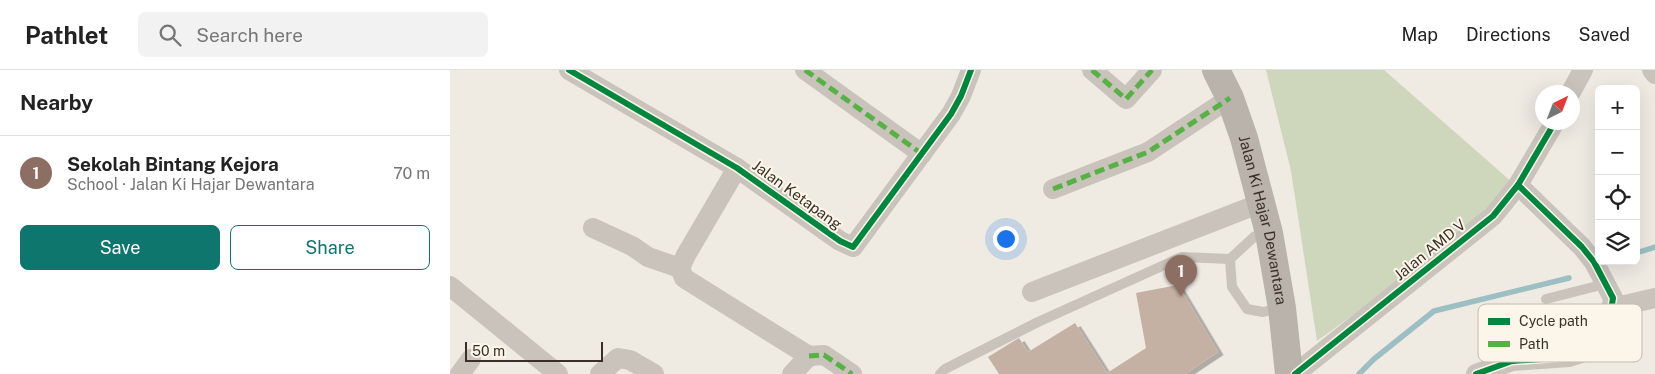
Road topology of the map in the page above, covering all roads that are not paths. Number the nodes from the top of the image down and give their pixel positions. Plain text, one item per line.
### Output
1 (569, 70) edge
2 (805, 70) edge
3 (971, 70) edge
4 (1152, 70) edge
5 (1216, 70) edge
6 (1583, 70) edge
7 (1652, 70) edge
8 (1098, 72) edge
9 (1655, 74) edge
10 (1575, 85) edge
11 (1230, 98) junction
12 (1550, 130) edge
13 (922, 154) junction
14 (737, 168) junction
15 (1518, 185) junction
16 (1053, 189) dead end
17 (1261, 204) junction
18 (593, 228) dead end
19 (1269, 233) junction
20 (1230, 259) junction
21 (680, 268) junction
22 (1606, 284) junction
23 (450, 286) edge
24 (1032, 292) dead end
25 (1655, 298) edge
26 (1546, 299) dead end
27 (1612, 304) edge
28 (1629, 304) edge
29 (1282, 308) junction
30 (808, 356) junction
31 (1509, 362) edge
32 (558, 374) edge
33 (600, 374) edge
34 (654, 374) edge
35 (792, 374) edge
36 (852, 374) edge
37 (940, 374) edge
38 (1289, 374) edge
39 (1295, 374) edge
40 (1476, 374) edge

1 - 14 street, Jalan Ketapang
2 - 13 street
3 - 13 street, Jalan Ketapang
4 - 8 street
5 - 11 main road, Jalan Ki Hajar Dewantara
6 - 10 street
7 - 9 street
11 - 16 street
11 - 17 main road, Jalan Ki Hajar Dewantara
12 - 15 street, Jalan AMD V
13 - 14 street, Jalan Ketapang
14 - 21 street
15 - 22 street
15 - 39 street, Jalan AMD V
17 - 19 main road, Jalan Ki Hajar Dewantara
17 - 24 street
18 - 21 street
19 - 20 lane
19 - 29 main road, Jalan Ki Hajar Dewantara
20 - 29 lane
20 - 37 lane
21 - 30 street
22 - 26 lane
22 - 27 street
23 - 32 street
25 - 28 street
29 - 38 main road, Jalan Ki Hajar Dewantara
30 - 35 street
30 - 36 street
31 - 40 street
33 - 34 street

